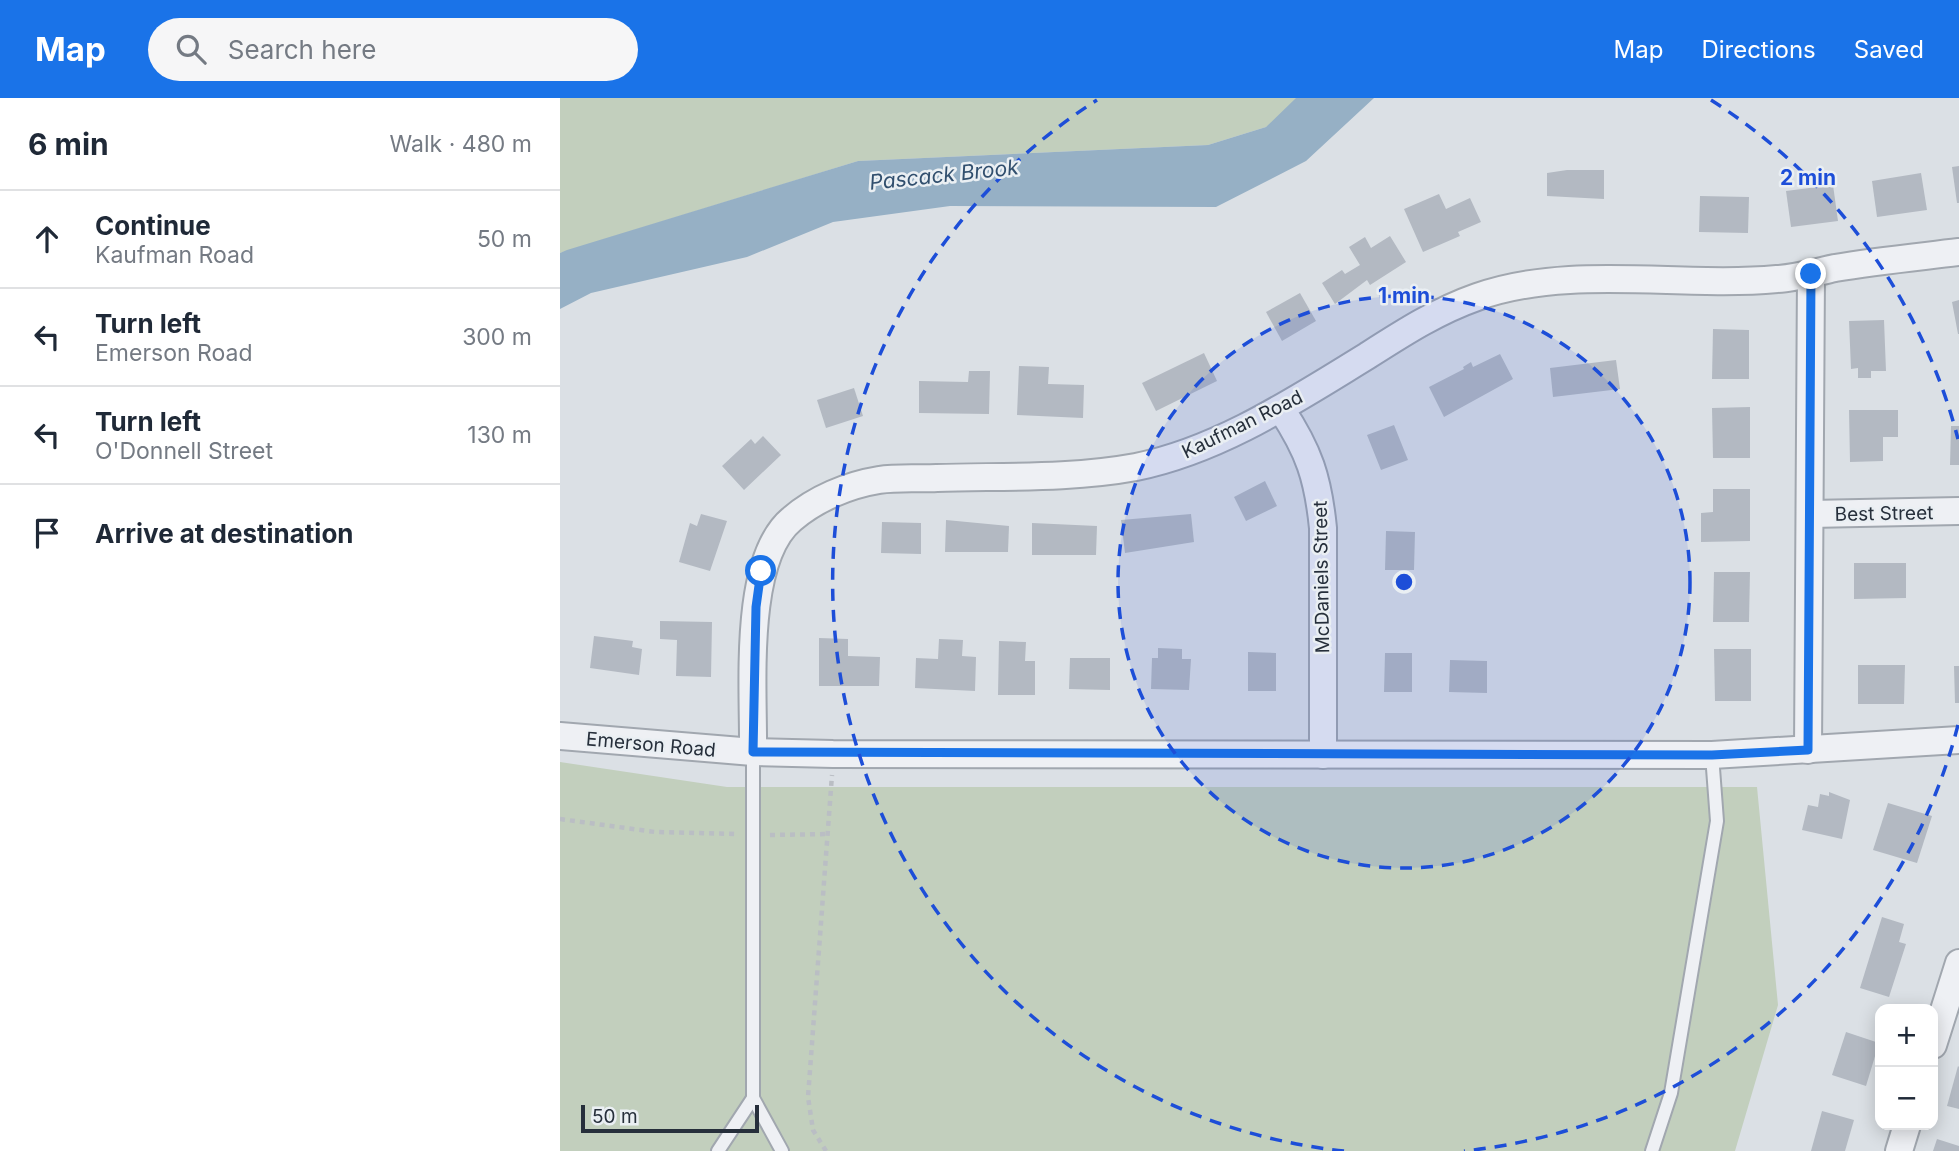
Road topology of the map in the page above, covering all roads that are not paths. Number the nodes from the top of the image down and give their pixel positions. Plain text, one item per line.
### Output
1 (1959, 252) edge
2 (1811, 274) junction
3 (1281, 409) junction
4 (1959, 511) edge
5 (1810, 514) junction
6 (560, 736) edge
7 (1959, 740) edge
8 (1808, 750) junction
9 (753, 752) junction
10 (1323, 755) junction
11 (1712, 755) junction
12 (1959, 963) edge
13 (1938, 1029) edge
14 (753, 1098) junction
15 (1905, 1130) edge
16 (718, 1151) edge
17 (782, 1151) edge
18 (1652, 1151) edge
19 (1899, 1151) edge

1 - 2 street, Kaufman Road
2 - 3 street, Kaufman Road
2 - 5 street
3 - 9 street, Kaufman Road
3 - 10 street, McDaniels Street
4 - 5 street, Best Street
5 - 8 street
6 - 9 street, Emerson Road
7 - 8 street, Emerson Road
8 - 11 street, Emerson Road
9 - 10 street, Emerson Road
9 - 14 lane
10 - 11 street, Emerson Road
11 - 18 lane
12 - 13 street
14 - 16 lane
14 - 17 lane
15 - 19 street

